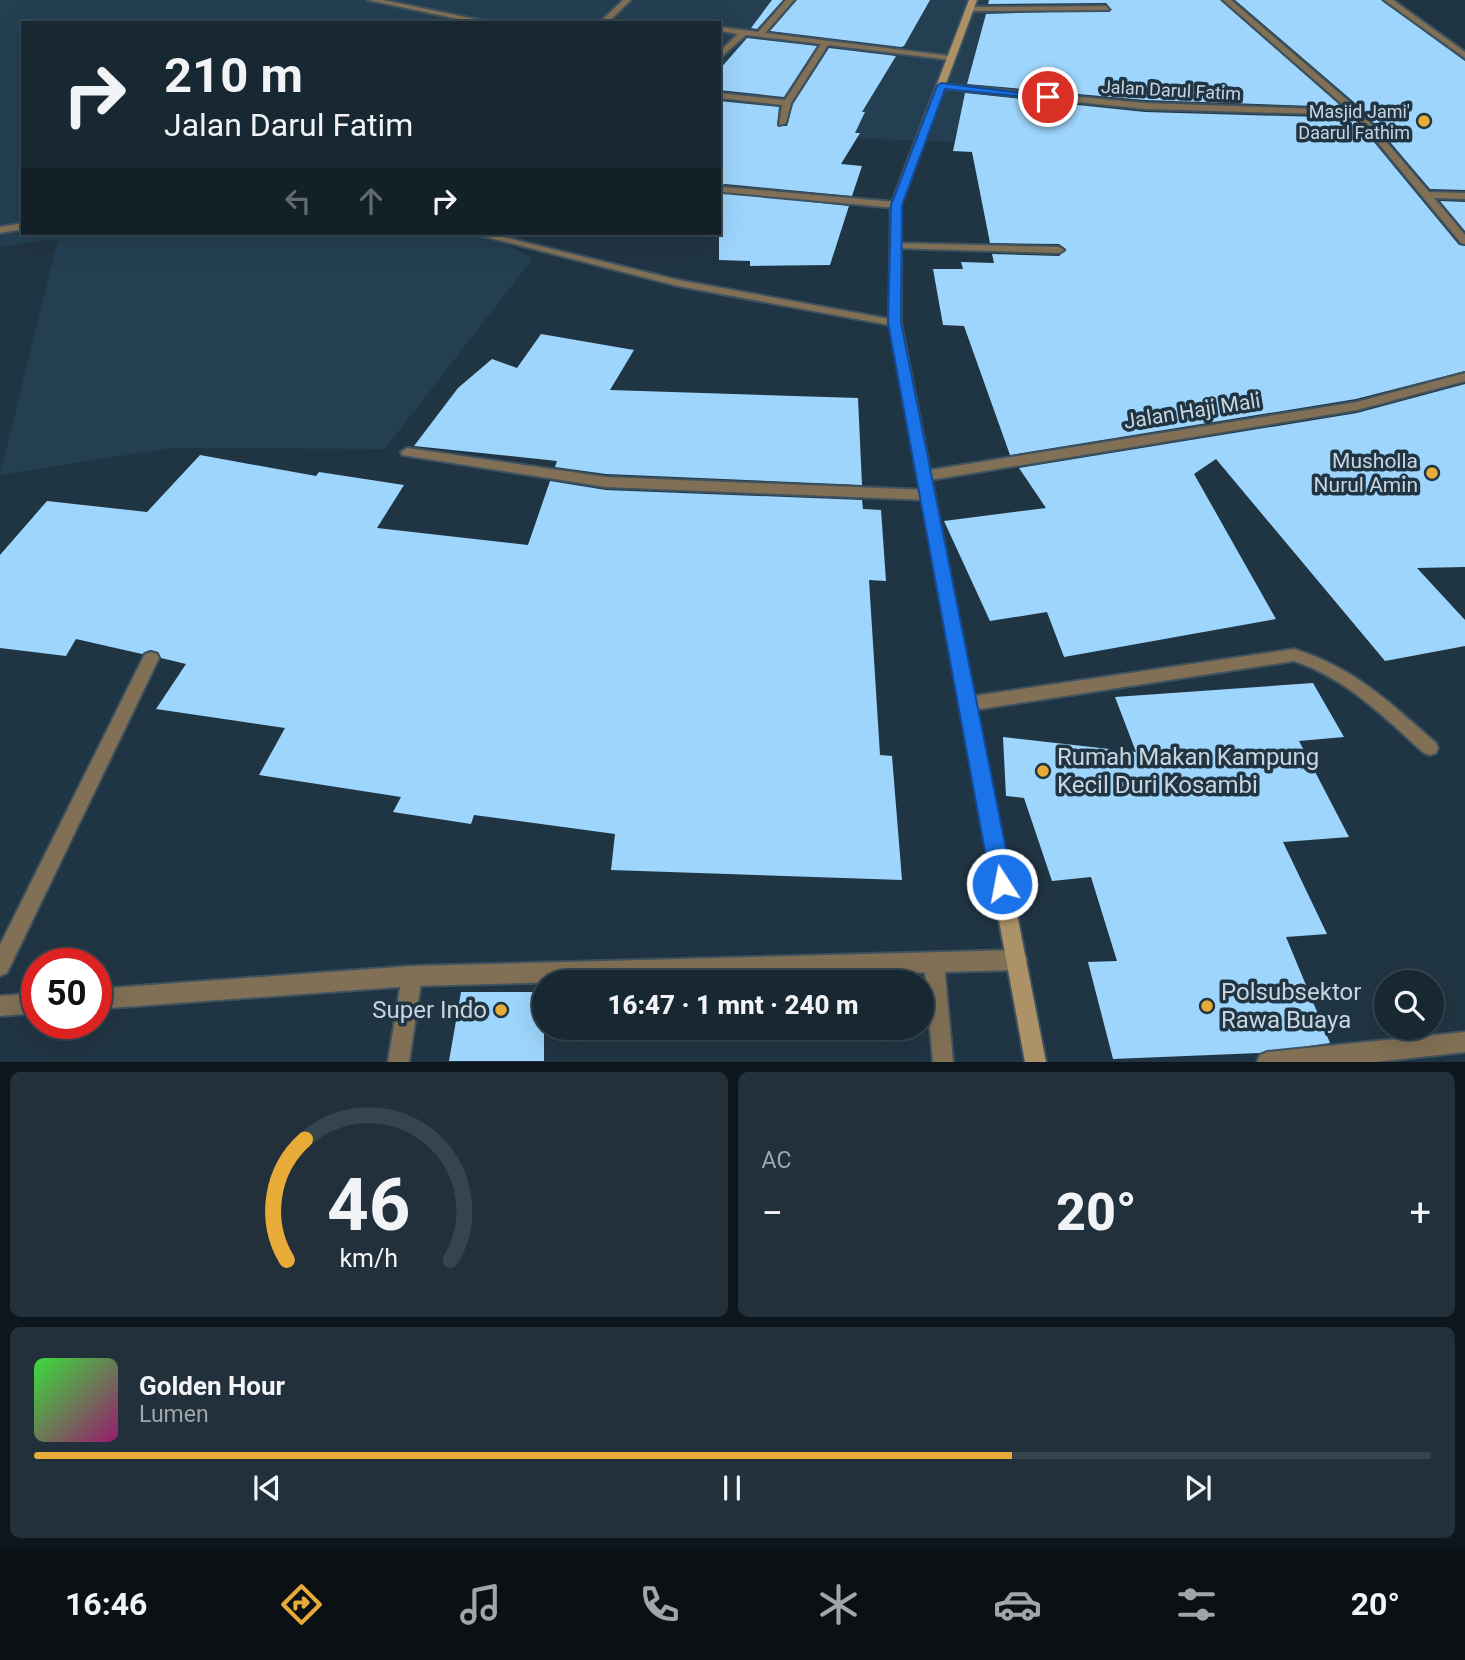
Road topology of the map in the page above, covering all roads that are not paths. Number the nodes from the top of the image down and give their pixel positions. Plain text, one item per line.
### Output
1 (372, 0) edge
2 (627, 0) edge
3 (790, 0) edge
4 (1227, 0) edge
5 (1388, 0) edge
6 (971, 4) edge
7 (1106, 8) dead end
8 (481, 21) edge
9 (605, 21) edge
10 (721, 29) edge
11 (744, 32) junction
12 (760, 34) junction
13 (825, 44) junction
14 (721, 55) edge
15 (1465, 56) edge
16 (951, 58) junction
17 (941, 86) junction
18 (721, 95) edge
19 (787, 103) junction
20 (1357, 113) junction
21 (782, 123) dead end
22 (725, 190) dead end
23 (1427, 195) junction
24 (1465, 196) edge
25 (896, 205) junction
26 (21, 226) edge
27 (0, 230) edge
28 (484, 235) edge
29 (1465, 241) edge
30 (896, 246) junction
31 (1059, 250) dead end
32 (895, 323) junction
33 (1465, 377) edge
34 (407, 452) dead end
35 (924, 475) junction
36 (928, 495) junction
37 (151, 658) dead end
38 (967, 704) junction
39 (1430, 748) dead end
40 (1017, 960) junction
41 (933, 963) junction
42 (0, 966) edge
43 (412, 976) junction
44 (112, 998) edge
45 (21, 1004) edge
46 (0, 1006) edge
47 (1465, 1042) edge
48 (398, 1062) edge
49 (943, 1062) edge
50 (1036, 1062) edge
51 (1267, 1062) edge

1 - 8 street
2 - 9 street
3 - 12 street
4 - 20 street
5 - 15 street
6 - 7 street
6 - 16 main road
10 - 11 street
11 - 12 street
11 - 14 street
12 - 13 street
13 - 16 street
13 - 19 street
16 - 17 main road
17 - 20 street, Jalan Darul Fatim
17 - 25 main road
18 - 19 street
19 - 21 street
20 - 23 street
22 - 25 street
23 - 24 street
23 - 29 street
25 - 30 main road
26 - 27 street
28 - 32 street
30 - 31 street
30 - 32 main road
32 - 35 main road
33 - 35 street, Jalan Haji Mali
34 - 36 street
35 - 36 main road
36 - 38 main road
37 - 42 street
38 - 39 street
38 - 40 main road
40 - 41 street
40 - 50 main road
41 - 43 street
41 - 49 street
43 - 44 street
43 - 48 street
45 - 46 street
47 - 51 street

